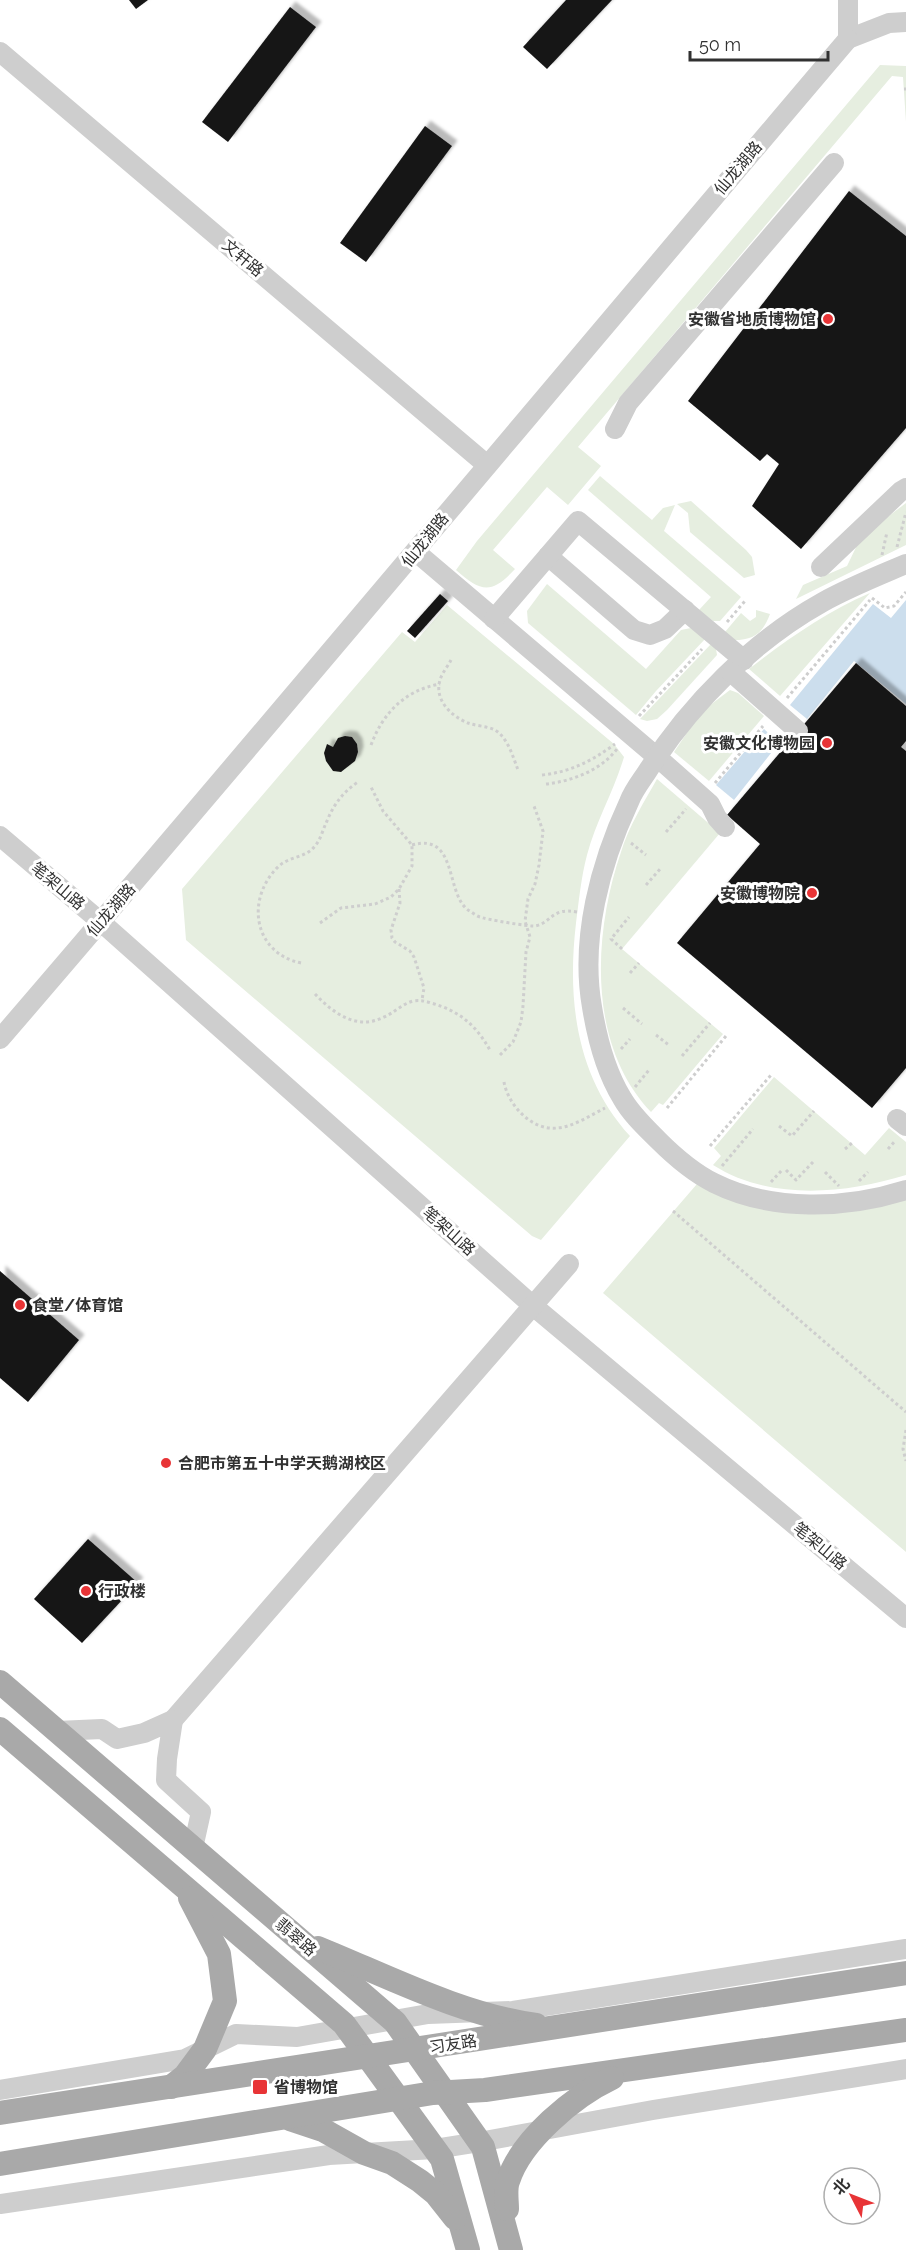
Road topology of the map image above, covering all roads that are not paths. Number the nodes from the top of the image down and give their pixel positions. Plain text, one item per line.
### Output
1 (848, 0) edge
2 (906, 22) edge
3 (848, 39) junction
4 (0, 52) edge
5 (834, 163) dead end
6 (615, 429) dead end
7 (487, 465) junction
8 (906, 488) edge
9 (416, 552) junction
10 (548, 556) junction
11 (821, 567) dead end
12 (892, 570) edge
13 (685, 610) junction
14 (494, 619) junction
15 (738, 666) junction
16 (798, 731) dead end
17 (657, 757) junction
18 (725, 827) dead end
19 (0, 836) edge
20 (101, 922) junction
21 (0, 1039) edge
22 (906, 1190) edge
23 (569, 1264) dead end
24 (532, 1305) junction
25 (906, 1618) edge
26 (0, 1682) edge
27 (173, 1720) junction
28 (0, 1729) edge
29 (57, 1731) junction
30 (193, 1848) junction
31 (185, 1888) junction
32 (300, 1941) junction
33 (906, 1949) edge
34 (906, 1973) edge
35 (479, 2012) junction
36 (391, 2019) junction
37 (560, 2028) junction
38 (347, 2029) junction
39 (906, 2030) edge
40 (205, 2049) junction
41 (414, 2050) junction
42 (368, 2057) junction
43 (630, 2069) junction
44 (906, 2069) edge
45 (171, 2087) junction
46 (0, 2090) edge
47 (444, 2092) junction
48 (398, 2099) junction
49 (0, 2112) edge
50 (285, 2117) junction
51 (541, 2131) junction
52 (479, 2142) junction
53 (435, 2149) junction
54 (364, 2153) junction
55 (0, 2164) edge
56 (0, 2204) edge
57 (461, 2226) junction
58 (509, 2243) edge
59 (468, 2250) edge

1 - 3 street
2 - 3 street
3 - 7 street, 仙龙湖路
4 - 7 street, 文轩路
5 - 6 street
7 - 9 street, 仙龙湖路
8 - 11 street
9 - 14 street
9 - 20 street, 仙龙湖路
10 - 13 street
10 - 13 street
10 - 14 street
12 - 15 street
13 - 15 street
14 - 17 street
15 - 16 street
15 - 17 street
17 - 18 street
17 - 22 street
19 - 20 street, 笔架山路
20 - 21 street, 仙龙湖路
20 - 24 street, 笔架山路
23 - 24 street
24 - 25 street, 笔架山路
24 - 27 street
26 - 29 main road, 翡翠路
27 - 29 street
27 - 30 street
28 - 31 main road
29 - 30 main road, 翡翠路
30 - 32 main road, 翡翠路
31 - 38 main road
31 - 40 main road
32 - 35 main road
32 - 36 main road, 翡翠路
33 - 35 street
34 - 37 main road, 习友路
35 - 36 street
35 - 37 main road
36 - 38 street
36 - 41 main road, 翡翠路
37 - 41 main road, 习友路
38 - 40 street
38 - 42 main road
39 - 43 main road
40 - 45 main road
40 - 46 street
41 - 42 main road, 习友路
41 - 47 main road, 翡翠路
42 - 45 main road, 习友路
42 - 48 main road
43 - 47 main road
43 - 51 main road
44 - 51 street
45 - 49 main road, 习友路
47 - 48 main road
47 - 52 main road, 翡翠路
48 - 50 main road
48 - 53 main road
50 - 54 main road
50 - 55 main road
51 - 52 street
51 - 58 main road
52 - 53 street
52 - 58 main road, 翡翠路
53 - 54 street
53 - 57 main road
54 - 56 street
54 - 57 main road
57 - 59 main road

